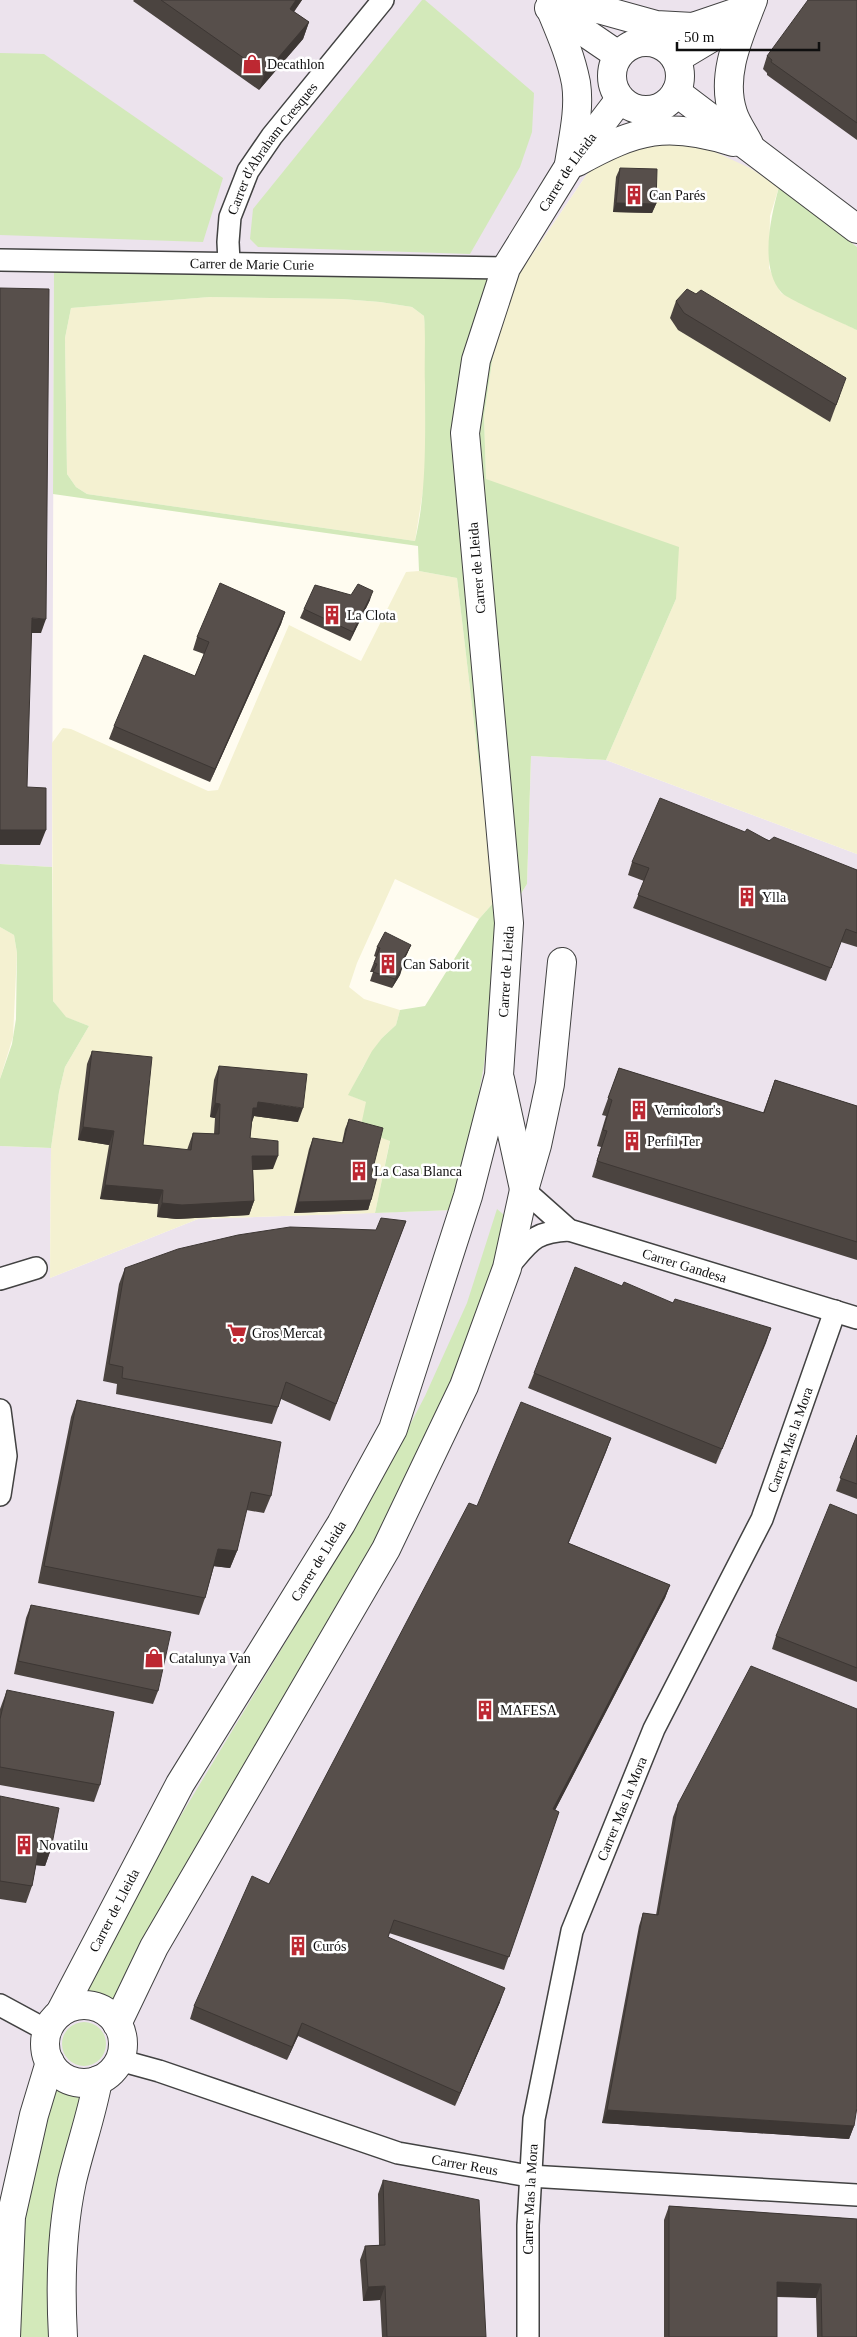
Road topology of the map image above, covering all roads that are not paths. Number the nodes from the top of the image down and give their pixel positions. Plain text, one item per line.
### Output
1 (383, 0) edge
2 (547, 3) edge
3 (748, 4) edge
4 (594, 5) edge
5 (618, 55) junction
6 (676, 59) junction
7 (676, 92) junction
8 (620, 100) junction
9 (750, 148) junction
10 (569, 166) junction
11 (857, 229) edge
12 (0, 260) edge
13 (229, 262) junction
14 (506, 268) junction
15 (562, 962) dead end
16 (499, 1075) junction
17 (524, 1190) junction
18 (569, 1230) junction
19 (36, 1268) dead end
20 (507, 1268) junction
21 (0, 1280) edge
22 (835, 1311) junction
23 (857, 1318) edge
24 (0, 1410) edge
25 (0, 1495) edge
26 (0, 2005) edge
27 (54, 2022) junction
28 (117, 2024) junction
29 (119, 2060) junction
30 (50, 2062) junction
31 (98, 2080) junction
32 (529, 2176) junction
33 (857, 2195) edge
34 (6, 2337) edge
35 (63, 2337) edge
36 (528, 2337) edge

1 - 13 street, Carrer d'Abraham Cresques
2 - 4 street
2 - 5 street
2 - 10 street
3 - 4 street
3 - 6 street
3 - 9 street
5 - 6 street
5 - 8 street
6 - 7 street
7 - 8 street
7 - 9 street
8 - 10 street, Carrer de Lleida
9 - 10 street
9 - 11 street
10 - 14 street, Carrer de Lleida
12 - 13 street, Carrer de Marie Curie
13 - 14 street, Carrer de Marie Curie
14 - 16 street, Carrer de Lleida
15 - 17 street, Carrer de Lleida
16 - 17 street, Carrer de Lleida
16 - 27 street, Carrer de Lleida
17 - 18 street, Carrer Gandesa
17 - 20 street, Carrer de Lleida
18 - 20 street
18 - 22 street, Carrer Gandesa
19 - 21 street
20 - 28 street, Carrer de Lleida
22 - 23 street, Carrer Gandesa
22 - 32 street, Carrer Mas la Mora
24 - 25 street
26 - 27 street
27 - 28 street
27 - 30 street
28 - 29 street
29 - 31 street
29 - 32 street, Carrer Reus
30 - 31 street
30 - 34 street
31 - 35 street
32 - 33 street, Carrer Reus
32 - 36 street, Carrer Mas la Mora

